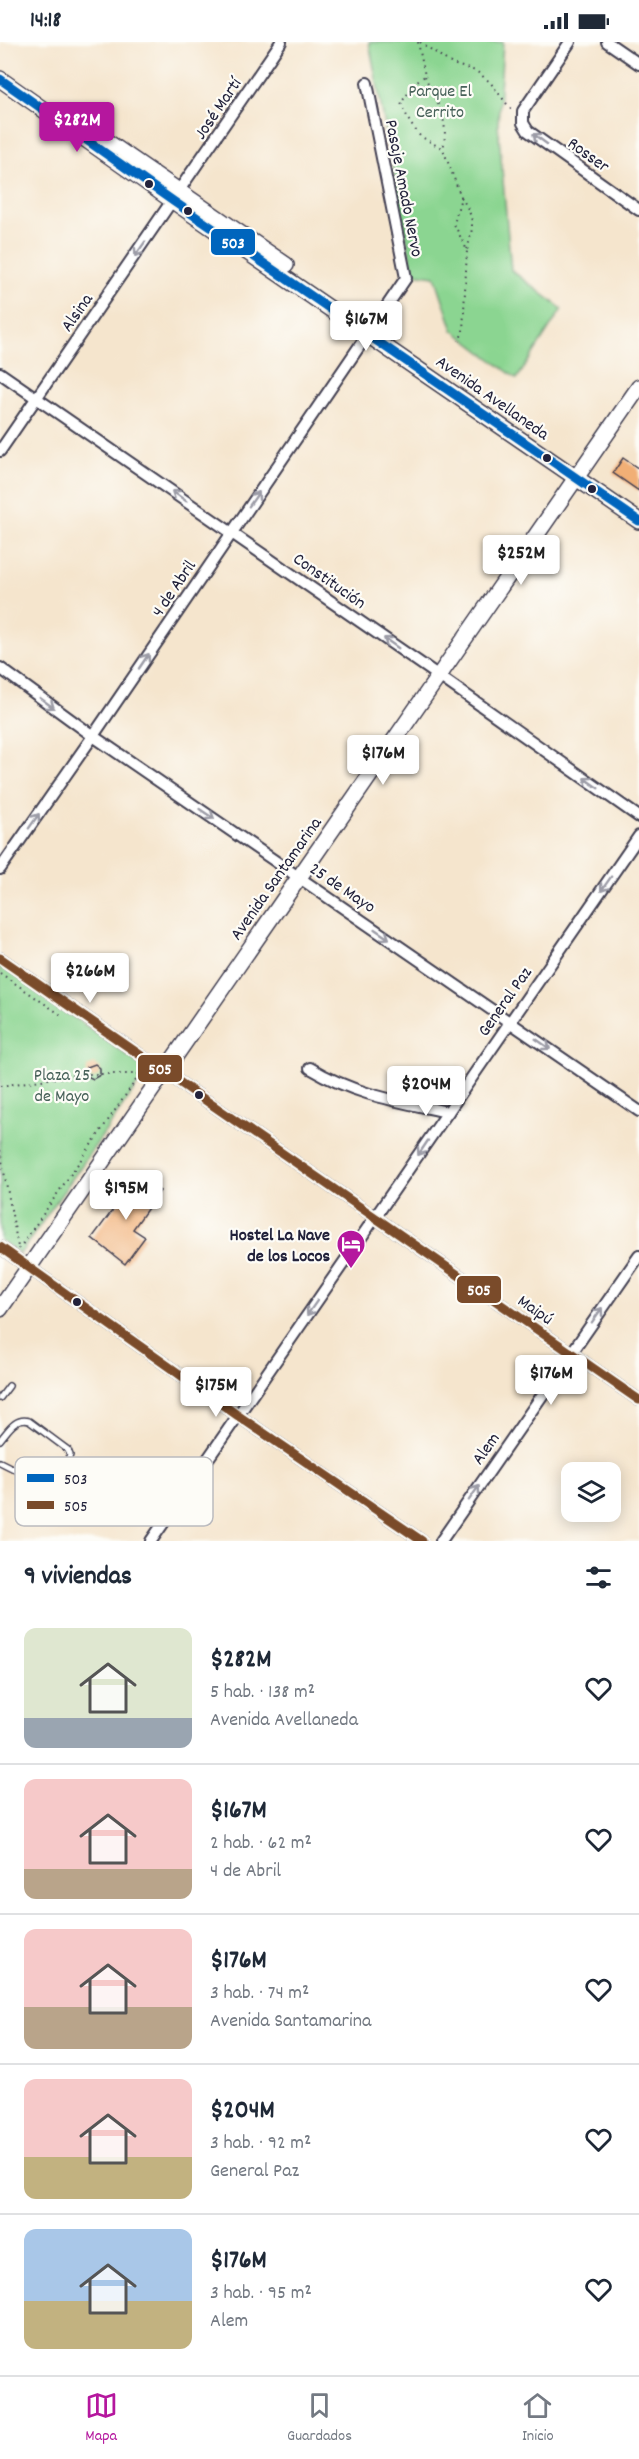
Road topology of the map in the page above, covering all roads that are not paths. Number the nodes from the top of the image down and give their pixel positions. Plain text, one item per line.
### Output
1 (281, 42) edge
2 (570, 42) edge
3 (607, 42) edge
4 (639, 64) edge
5 (0, 67) edge
6 (0, 79) edge
7 (368, 83) dead end
8 (176, 196) junction
9 (639, 210) edge
10 (371, 330) junction
11 (0, 373) edge
12 (639, 387) edge
13 (37, 398) junction
14 (0, 451) edge
15 (579, 474) junction
16 (639, 509) edge
17 (639, 521) edge
18 (231, 532) junction
19 (0, 668) edge
20 (439, 676) junction
21 (93, 736) junction
22 (639, 817) edge
23 (639, 836) edge
24 (0, 869) edge
25 (299, 877) junction
26 (0, 958) edge
27 (510, 1022) junction
28 (310, 1068) dead end
29 (164, 1072) junction
30 (639, 1111) edge
31 (448, 1112) junction
32 (375, 1218) junction
33 (0, 1247) edge
34 (639, 1256) edge
35 (29, 1267) junction
36 (0, 1309) edge
37 (570, 1352) junction
38 (9, 1386) dead end
39 (0, 1398) edge
40 (639, 1400) edge
41 (237, 1415) junction
42 (0, 1440) edge
43 (69, 1457) edge
44 (208, 1457) edge
45 (0, 1462) edge
46 (15, 1470) edge
47 (161, 1526) edge
48 (151, 1541) edge
49 (422, 1541) edge
50 (441, 1541) edge

1 - 8 street, José Martí
9 -> 2 street, Rosser
3 - 4 street
5 - 8 main road, Avenida Avellaneda
6 - 8 main road, Avenida Avellaneda
7 - 10 street, Pasaje Amado Nervo
8 - 10 main road, Avenida Avellaneda
8 -> 13 street, Alsina
10 - 15 main road, Avenida Avellaneda
18 -> 10 street, 4 de Abril
11 - 13 street, Constitución
12 - 15 main road, Avenida Santamarina
13 - 14 street, Alsina
18 -> 13 street, Constitución
15 - 16 main road, Avenida Avellaneda
15 - 17 main road, Avenida Avellaneda
15 - 20 main road, Avenida Santamarina
20 -> 18 street, Constitución
21 -> 18 street, 4 de Abril
19 -> 21 street, 25 de Mayo
22 -> 20 street, Constitución
20 - 25 main road, Avenida Santamarina
24 -> 21 street, 4 de Abril
21 -> 25 street, 25 de Mayo
23 -> 27 street, General Paz
25 -> 27 street, 25 de Mayo
25 - 29 main road, Avenida Santamarina
26 - 29 street, Maipú
27 -> 30 street, 25 de Mayo
27 - 31 street, General Paz
28 - 31 street
29 - 32 street, Maipú
29 - 35 main road, Avenida Santamarina
31 -> 32 street, General Paz
32 - 37 street, Maipú
32 -> 41 street, General Paz
33 - 35 street
37 -> 34 street, Alem
35 - 36 main road, Avenida Santamarina
35 - 41 street
37 - 40 street, Maipú
50 -> 37 street, Alem
38 - 39 lane
41 - 44 street, General Paz
41 - 49 street
42 - 43 lane
45 - 46 lane
47 - 48 street, General Paz

